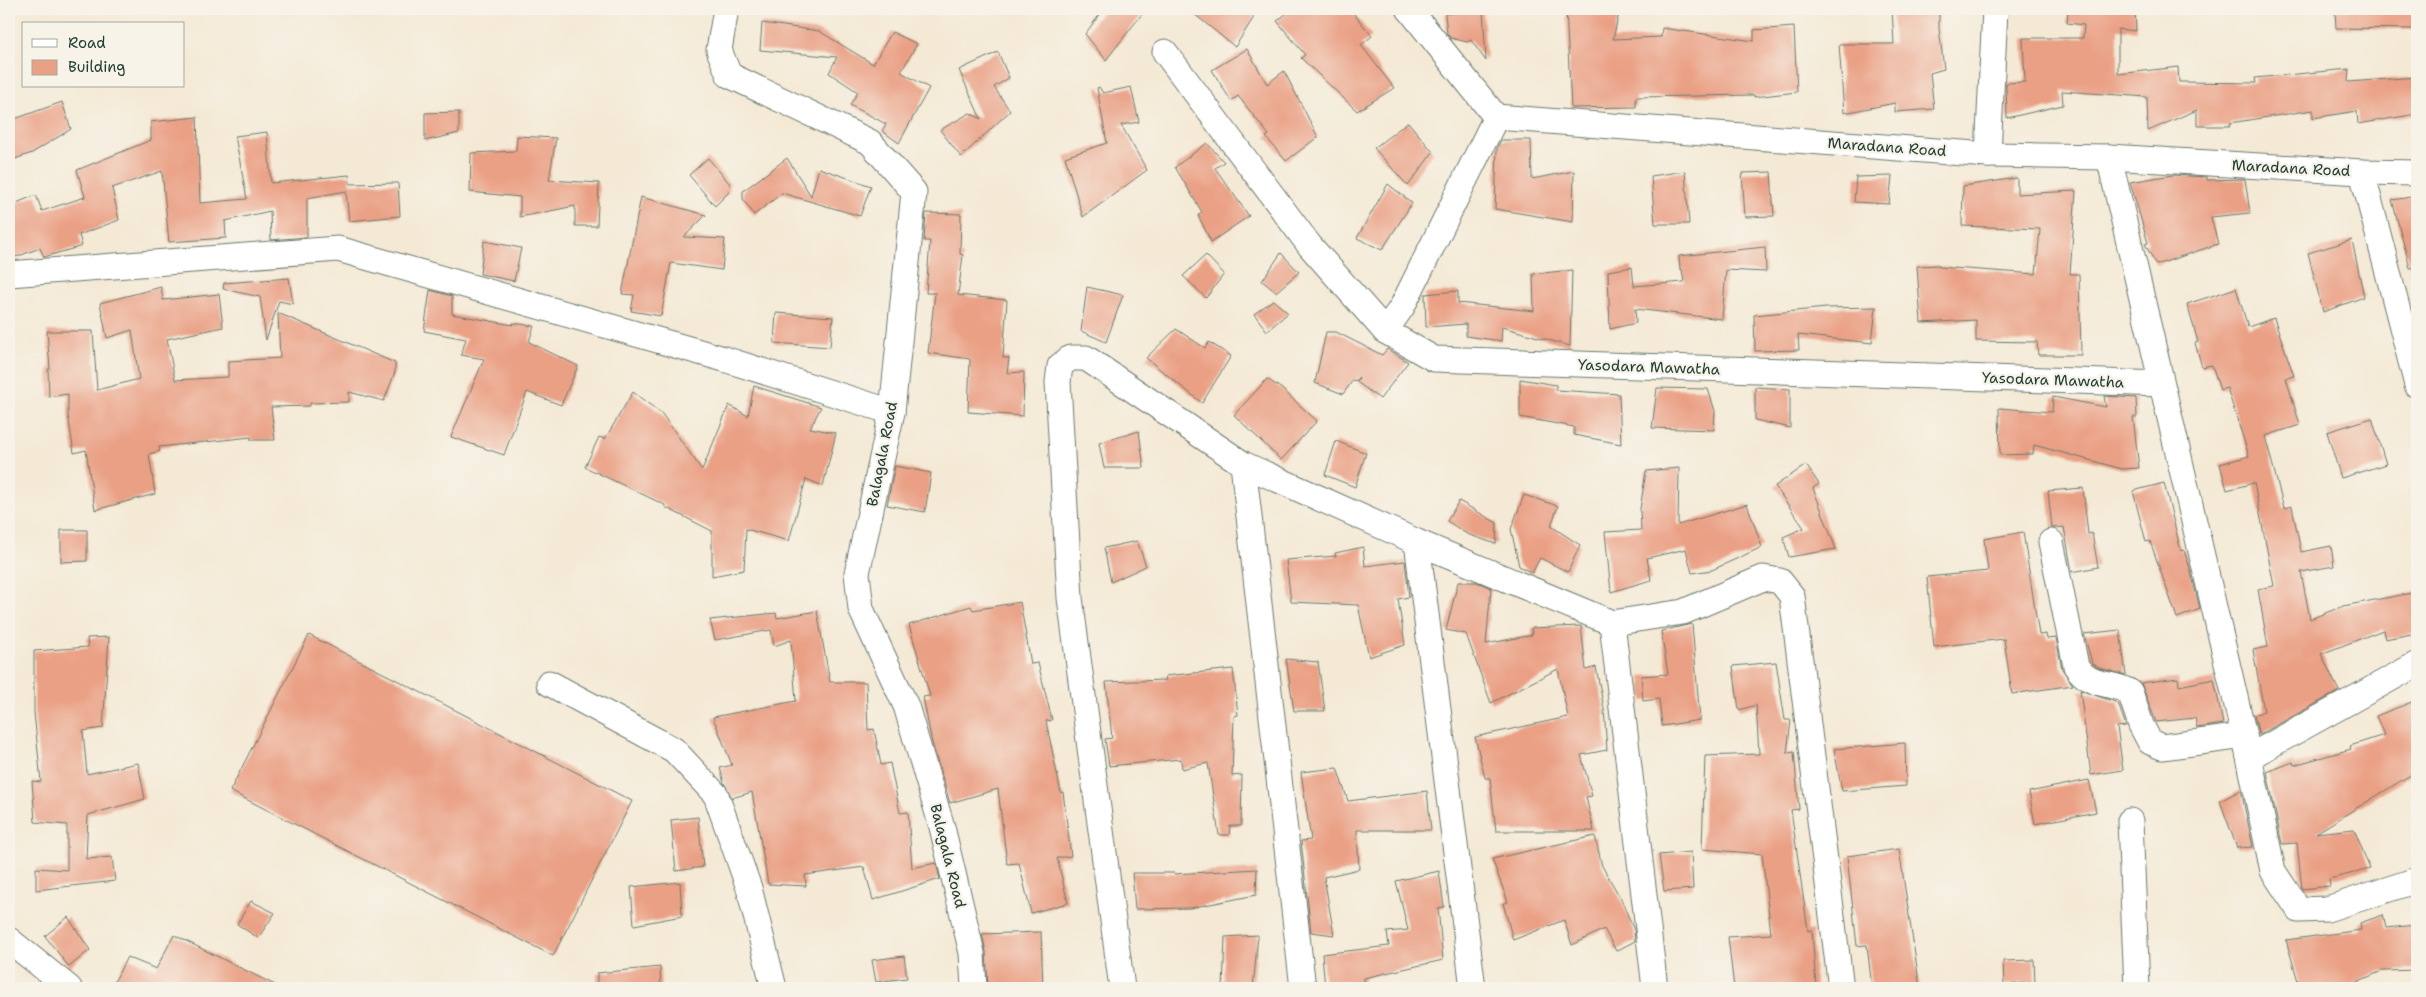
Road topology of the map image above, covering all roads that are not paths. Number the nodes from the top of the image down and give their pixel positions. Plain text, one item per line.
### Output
1 (726, 9) edge
2 (1409, 9) edge
3 (1995, 9) edge
4 (1165, 52) dead end
5 (1496, 117) junction
6 (1988, 155) junction
7 (2109, 158) junction
8 (2362, 172) junction
9 (2417, 173) edge
10 (9, 274) edge
11 (1385, 331) junction
12 (2161, 384) junction
13 (2417, 385) edge
14 (892, 412) junction
15 (1243, 464) junction
16 (1417, 542) junction
17 (2051, 542) dead end
18 (1612, 622) junction
19 (2417, 664) edge
20 (549, 683) dead end
21 (2247, 747) junction
22 (2130, 821) dead end
23 (2417, 880) edge
24 (9, 940) edge
25 (69, 988) edge
26 (774, 988) edge
27 (974, 988) edge
28 (1122, 988) edge
29 (1303, 988) edge
30 (1473, 988) edge
31 (1655, 988) edge
32 (1840, 988) edge
33 (2137, 988) edge

1 - 14 street, Balagala Road
2 - 5 street
3 - 6 street
4 - 11 street, Yasodara Mawatha
5 - 6 street, Maradana Road
5 - 11 street
6 - 7 street, Maradana Road
7 - 8 street, Maradana Road
7 - 12 street
8 - 9 street, Maradana Road
8 - 13 street
10 - 14 street
11 - 12 street, Yasodara Mawatha
12 - 21 street
14 - 27 street, Balagala Road
15 - 16 street
15 - 28 street
15 - 29 street
16 - 18 street
16 - 30 street
17 - 21 street
18 - 31 street
18 - 32 street
19 - 21 street
20 - 26 street
21 - 23 street
22 - 33 street
24 - 25 street

